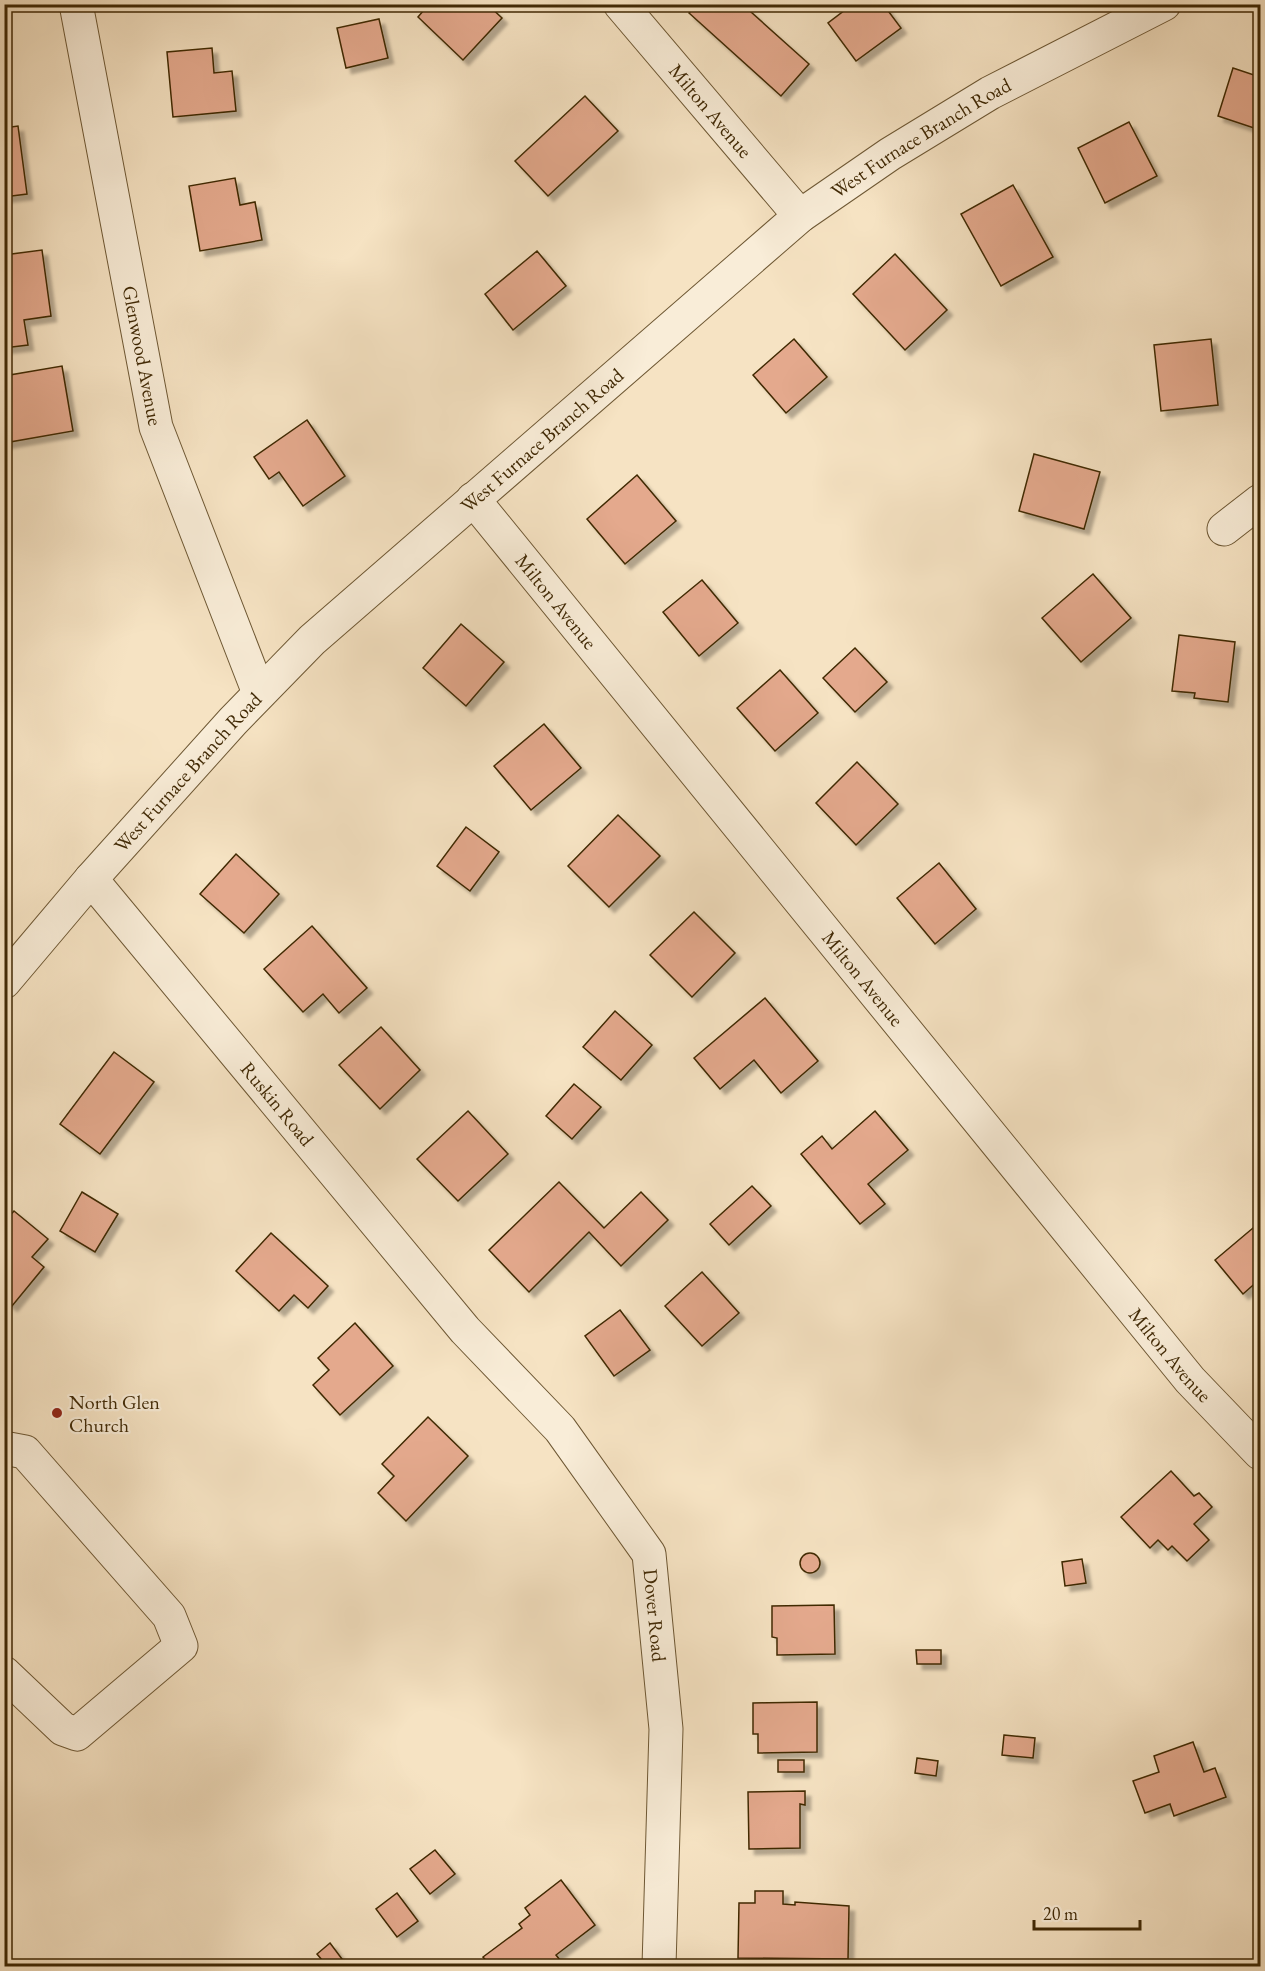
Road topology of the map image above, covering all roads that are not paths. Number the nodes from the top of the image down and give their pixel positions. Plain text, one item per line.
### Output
1 (76, 4) edge
2 (620, 4) edge
3 (1164, 4) edge
4 (800, 216) junction
5 (473, 499) junction
6 (1260, 501) edge
7 (1224, 529) dead end
8 (259, 693) junction
9 (91, 879) junction
10 (4, 982) edge
11 (465, 1330) joint
12 (4, 1452) edge
13 (1260, 1453) edge
14 (4, 1673) edge
15 (659, 1966) edge

1 - 8 street, Glenwood Avenue
2 - 4 street, Milton Avenue
3 - 4 street, West Furnace Branch Road
4 - 5 street, West Furnace Branch Road
5 - 8 street, West Furnace Branch Road
5 - 13 street, Milton Avenue
6 - 7 street
8 - 9 street, West Furnace Branch Road
9 - 10 street, West Furnace Branch Road
9 - 11 street, Ruskin Road
11 - 15 street, Dover Road
12 - 14 street

